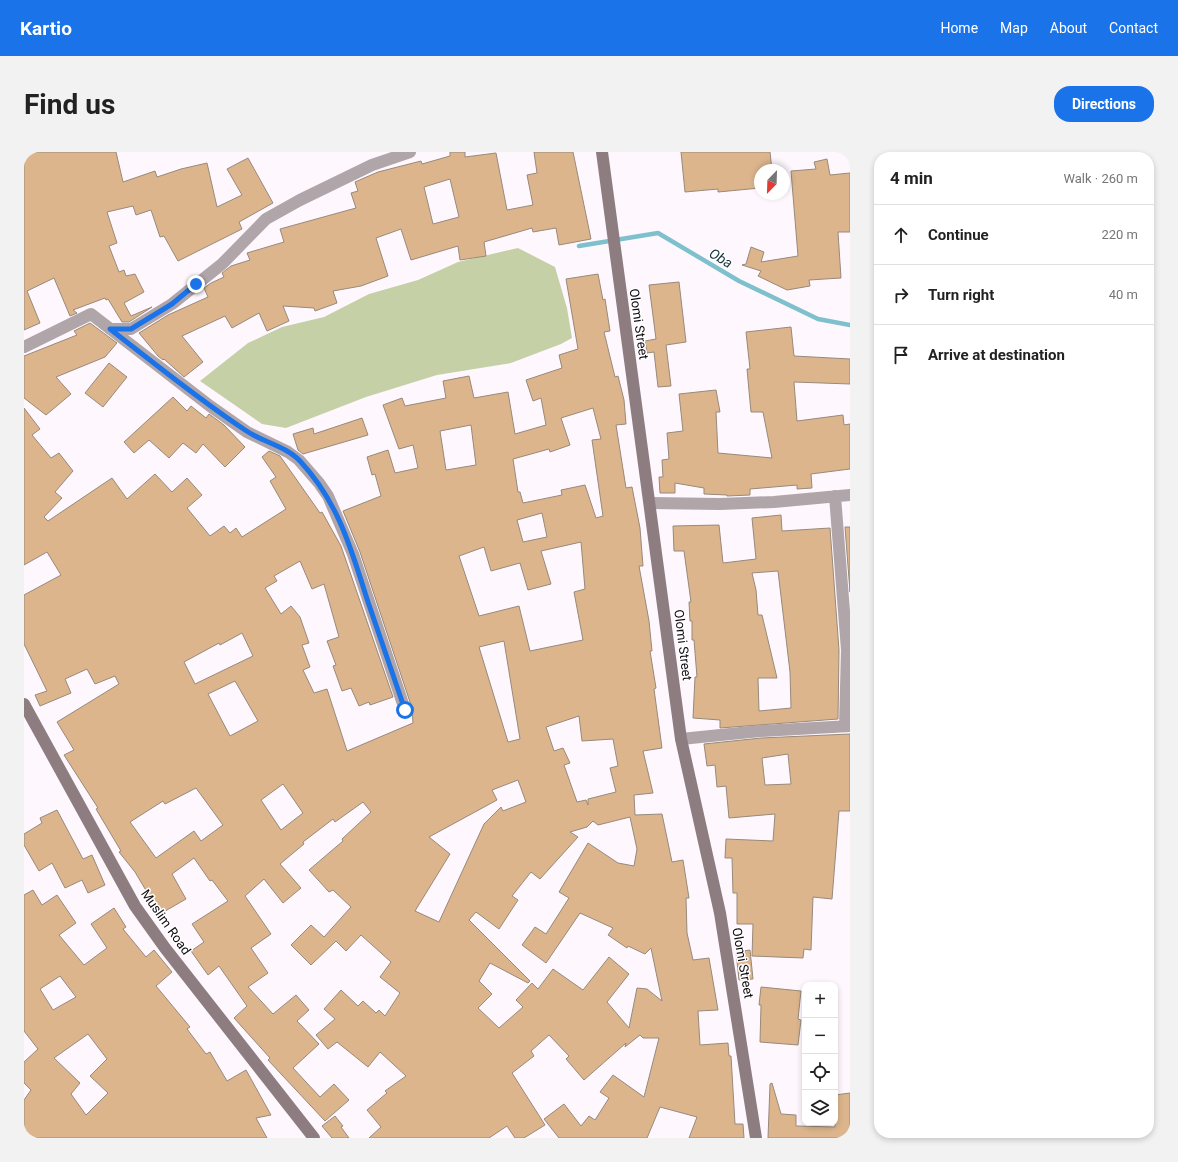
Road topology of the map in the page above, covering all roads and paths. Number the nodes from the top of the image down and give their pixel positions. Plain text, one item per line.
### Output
1 (410, 152) edge
2 (602, 152) edge
3 (110, 329) junction
4 (24, 346) edge
5 (850, 495) edge
6 (834, 496) junction
7 (650, 503) junction
8 (24, 704) edge
9 (405, 710) dead end
10 (28, 720) edge
11 (848, 726) edge
12 (681, 739) junction
13 (314, 1138) edge
14 (756, 1138) edge

1 - 3 street
2 - 7 main road, Olomi Street
3 - 4 street
3 - 9 street
5 - 6 street
6 - 7 street
6 - 11 street
7 - 12 main road, Olomi Street
8 - 10 main road, Muslim Road
10 - 13 main road, Muslim Road
11 - 12 street
12 - 14 main road, Olomi Street

